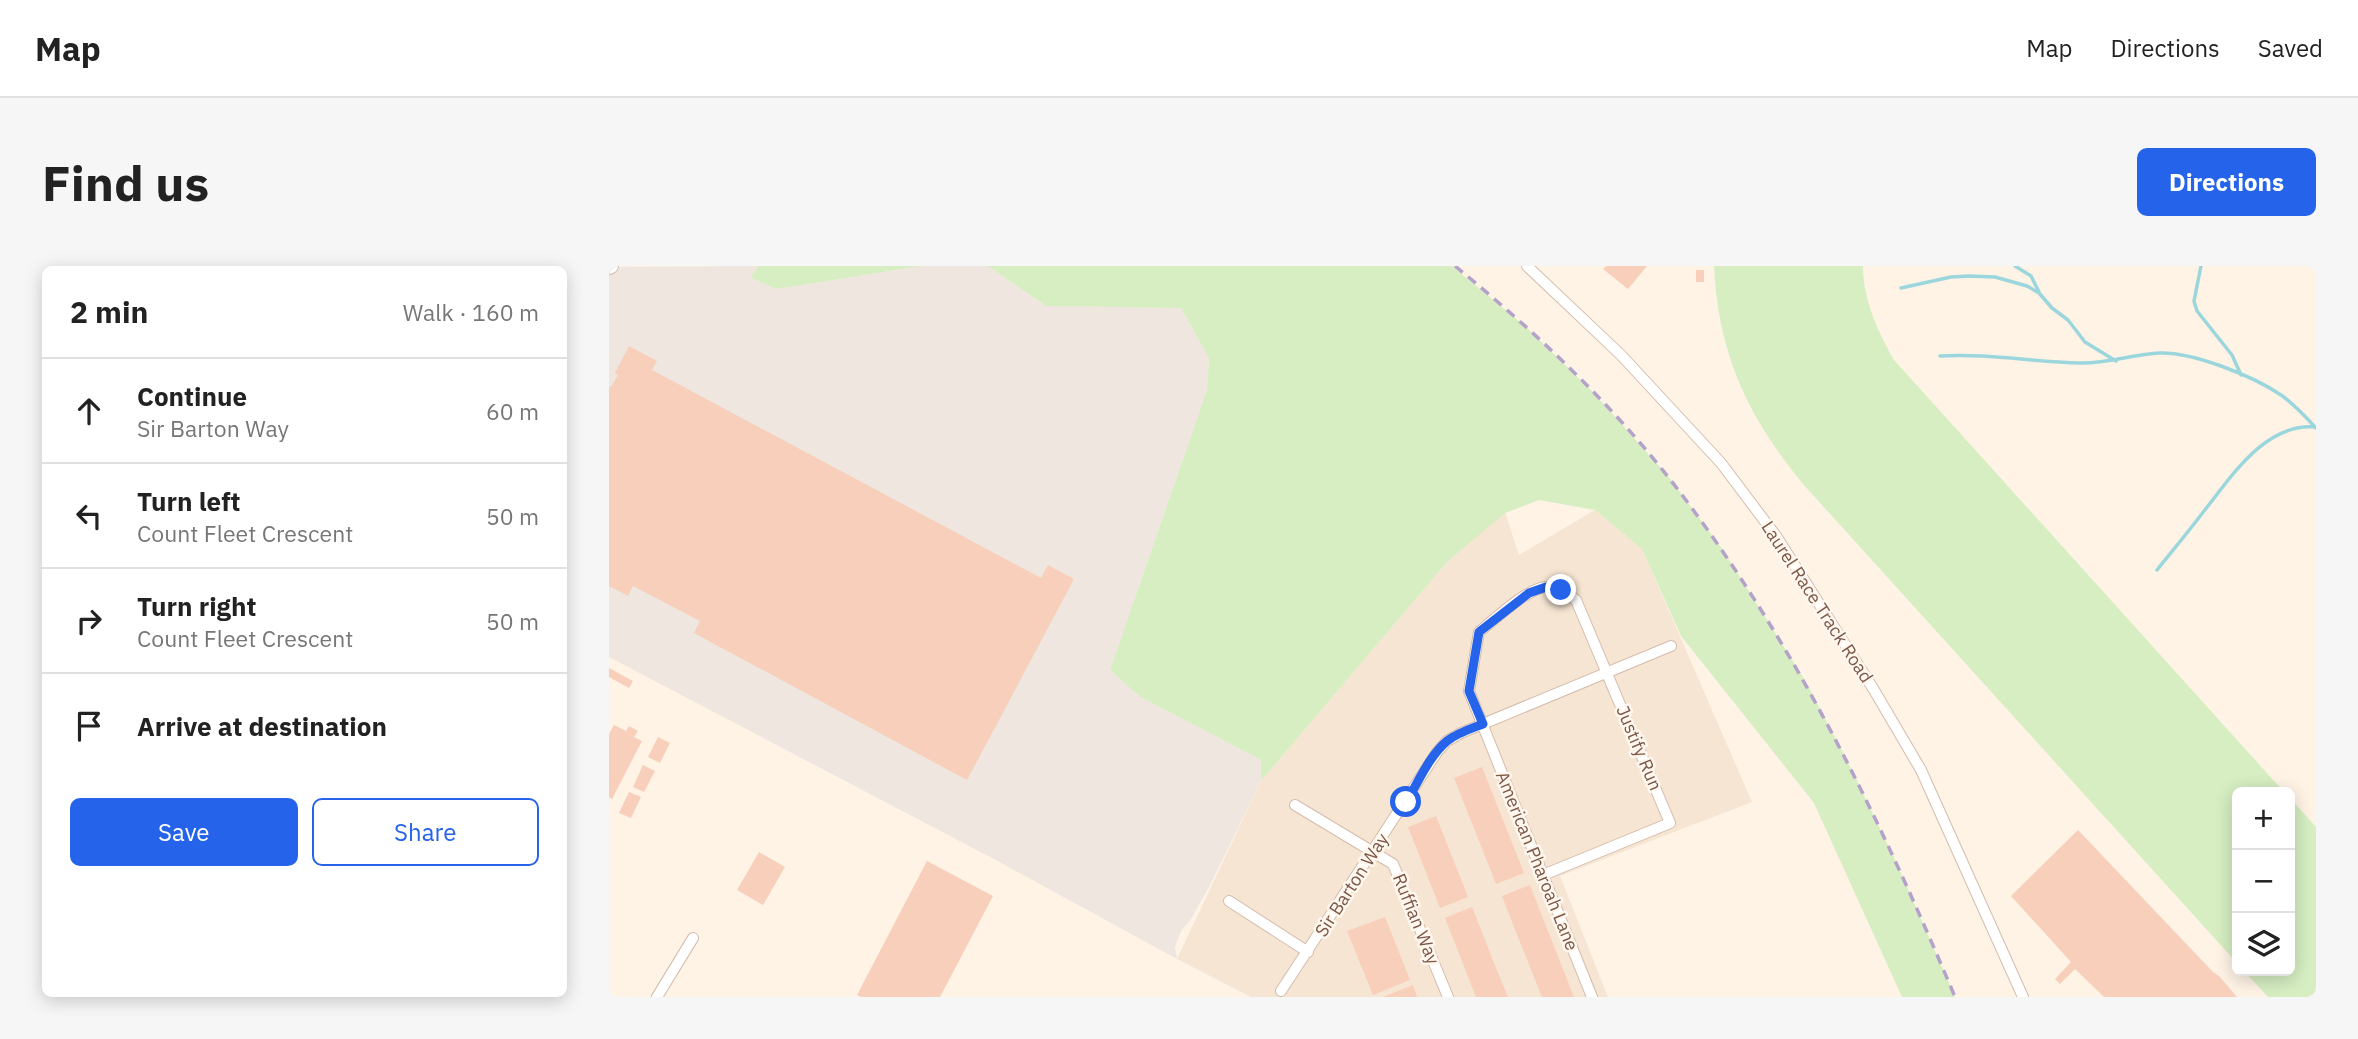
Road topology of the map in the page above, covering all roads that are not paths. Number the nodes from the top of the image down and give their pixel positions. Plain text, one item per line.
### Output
1 (1527, 266) edge
2 (1671, 646) dead end
3 (1607, 673) junction
4 (1483, 724) junction
5 (1294, 805) dead end
6 (1372, 853) junction
7 (1543, 875) junction
8 (1229, 901) dead end
9 (693, 938) dead end
10 (1308, 952) junction
11 (1281, 991) dead end
12 (657, 997) edge
13 (1448, 997) edge
14 (1592, 997) edge
15 (2023, 997) edge

1 - 15 street, Laurel Race Track Road
2 - 3 street, Sir Barton Way
3 - 4 street, Sir Barton Way
3 - 4 street, Justify Run
3 - 7 street, Justify Run
4 - 6 street, Sir Barton Way
4 - 7 street, American Pharoah Lane
5 - 6 street, Ruffian Way
6 - 10 street, Sir Barton Way
6 - 13 street, Ruffian Way
7 - 14 street, American Pharoah Lane
8 - 10 street
9 - 12 street
10 - 11 street, Sir Barton Way

